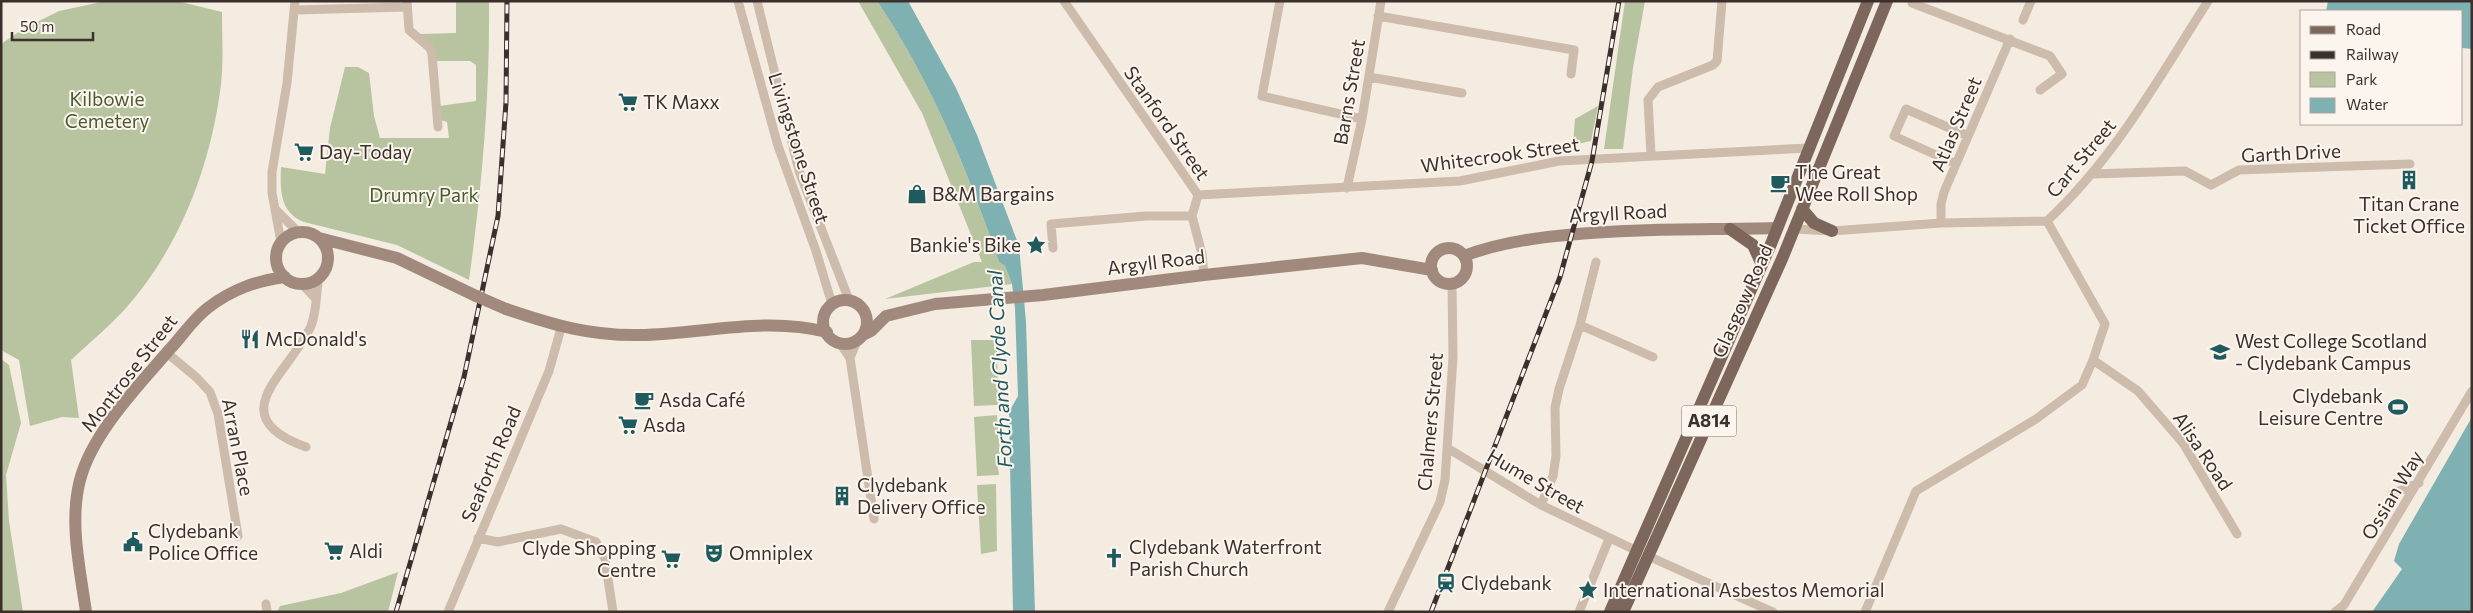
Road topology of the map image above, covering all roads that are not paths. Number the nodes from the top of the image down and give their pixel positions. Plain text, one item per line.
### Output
1 (738, 1) edge
2 (757, 1) edge
3 (1064, 1) edge
4 (1280, 1) edge
5 (1381, 1) edge
6 (1722, 1) edge
7 (1868, 1) edge
8 (1887, 1) edge
9 (2031, 1) edge
10 (2208, 1) edge
11 (1912, 2) dead end
12 (407, 4) edge
13 (295, 6) edge
14 (1378, 16) junction
15 (2023, 20) dead end
16 (2010, 39) junction
17 (1571, 74) dead end
18 (1369, 77) junction
19 (2040, 90) dead end
20 (1462, 93) dead end
21 (1362, 119) junction
22 (438, 127) dead end
23 (1968, 136) junction
24 (1807, 148) junction
25 (1651, 155) junction
26 (1956, 164) junction
27 (2410, 164) dead end
28 (2090, 174) junction
29 (1348, 188) junction
30 (1198, 196) junction
31 (275, 209) junction
32 (1802, 209) junction
33 (1192, 216) junction
34 (2047, 221) junction
35 (1941, 223) junction
36 (1776, 228) junction
37 (1730, 229) junction
38 (1794, 229) junction
39 (1832, 231) junction
40 (298, 232) junction
41 (319, 238) junction
42 (281, 242) junction
43 (349, 247) junction
44 (1053, 248) dead end
45 (1464, 256) junction
46 (276, 257) junction
47 (327, 262) junction
48 (1596, 262) dead end
49 (1762, 265) junction
50 (1432, 270) junction
51 (1204, 275) junction
52 (319, 276) junction
53 (286, 278) junction
54 (258, 280) junction
55 (301, 283) junction
56 (1452, 284) junction
57 (315, 298) junction
58 (849, 300) junction
59 (830, 308) junction
60 (865, 312) junction
61 (886, 316) junction
62 (1580, 325) junction
63 (802, 326) junction
64 (561, 328) junction
65 (826, 332) junction
66 (860, 338) junction
67 (840, 343) junction
68 (167, 353) junction
69 (1653, 357) dead end
70 (850, 358) junction
71 (2093, 360) junction
72 (2472, 391) edge
73 (306, 448) dead end
74 (1448, 449) junction
75 (2419, 483) junction
76 (2392, 494) dead end
77 (1541, 505) junction
78 (874, 519) dead end
79 (2237, 534) dead end
80 (238, 536) dead end
81 (478, 538) junction
82 (1609, 539) junction
83 (1635, 550) junction
84 (1648, 556) junction
85 (86, 612) edge
86 (448, 612) edge
87 (613, 612) edge
88 (1388, 612) edge
89 (1579, 612) edge
90 (1610, 612) edge
91 (1623, 612) edge
92 (1773, 612) edge
93 (1865, 612) edge
94 (2335, 612) edge

1 - 59 street, Livingstone Street
2 - 58 street, Livingstone Street
3 - 30 street, Stanford Street
4 - 21 street
5 - 14 street, Barns Street
6 - 25 street
7 - 24 main road, Glasgow Road / A814
8 - 32 main road, Glasgow Road / A814
9 - 15 street
10 - 28 street, Cart Street
11 - 16 street
12 - 13 street
12 - 22 street
13 - 31 street
14 - 17 street
14 - 18 street, Barns Street
16 - 19 street
16 - 23 street, Atlas Street
18 - 20 street
18 - 21 street, Barns Street
21 - 29 street, Barns Street
23 - 26 street, Atlas Street
23 - 26 street
24 - 25 street, Whitecrook Street
24 - 36 main road, Glasgow Road / A814
25 - 29 street, Whitecrook Street
26 - 35 street, Atlas Street
27 - 28 street, Garth Drive
28 - 34 street, Cart Street
29 - 30 street, Whitecrook Street
30 - 33 street, Stanford Street
31 - 40 street
31 - 42 street
32 - 38 main road, Glasgow Road / A814
32 - 39 main road
33 - 44 street
33 - 51 street
34 - 35 street, Cart Street
34 - 71 street
35 - 39 street, Cart Street
36 - 37 street, Argyll Road
36 - 38 main road
36 - 49 main road, Glasgow Road / A814
37 - 45 street, Argyll Road
37 - 49 main road
38 - 39 street, Cart Street
38 - 84 main road, Glasgow Road / A814
40 - 41 street
40 - 42 street
41 - 43 street
41 - 47 street
42 - 46 street
43 - 47 street
43 - 64 street, bridge
45 - 50 street
45 - 56 street
46 - 53 street
46 - 54 street, Montrose Street
47 - 52 street
48 - 62 street
49 - 83 main road, Glasgow Road / A814
50 - 51 street, Argyll Road
50 - 56 street
51 - 61 street, Argyll Road
52 - 55 street
52 - 57 street
53 - 54 street, Montrose Street
53 - 55 street
54 - 68 street, Montrose Street
55 - 57 street
56 - 74 street, Chalmers Street
57 - 73 street
58 - 59 street
58 - 60 street
59 - 63 street
59 - 65 street
60 - 61 street, Argyll Road
60 - 66 street
61 - 66 street, Argyll Road
62 - 69 street
62 - 77 street
63 - 64 street
63 - 65 street
64 - 81 street, Seaforth Road
65 - 67 street
66 - 67 street
66 - 70 street
67 - 70 street
68 - 80 street, Arran Place
68 - 85 street, Montrose Street
70 - 78 street
71 - 79 street, Alisa Road
71 - 93 street
72 - 75 street, Ossian Way
74 - 77 street, Hume Street
74 - 88 street, Chalmers Street
75 - 76 street
75 - 94 street, Ossian Way
77 - 82 street, Hume Street
81 - 86 street, Seaforth Road
81 - 87 street
82 - 83 street, Hume Street
82 - 89 street
83 - 84 main road
83 - 90 main road, Glasgow Road / A814
84 - 91 main road, Glasgow Road / A814
84 - 92 street

